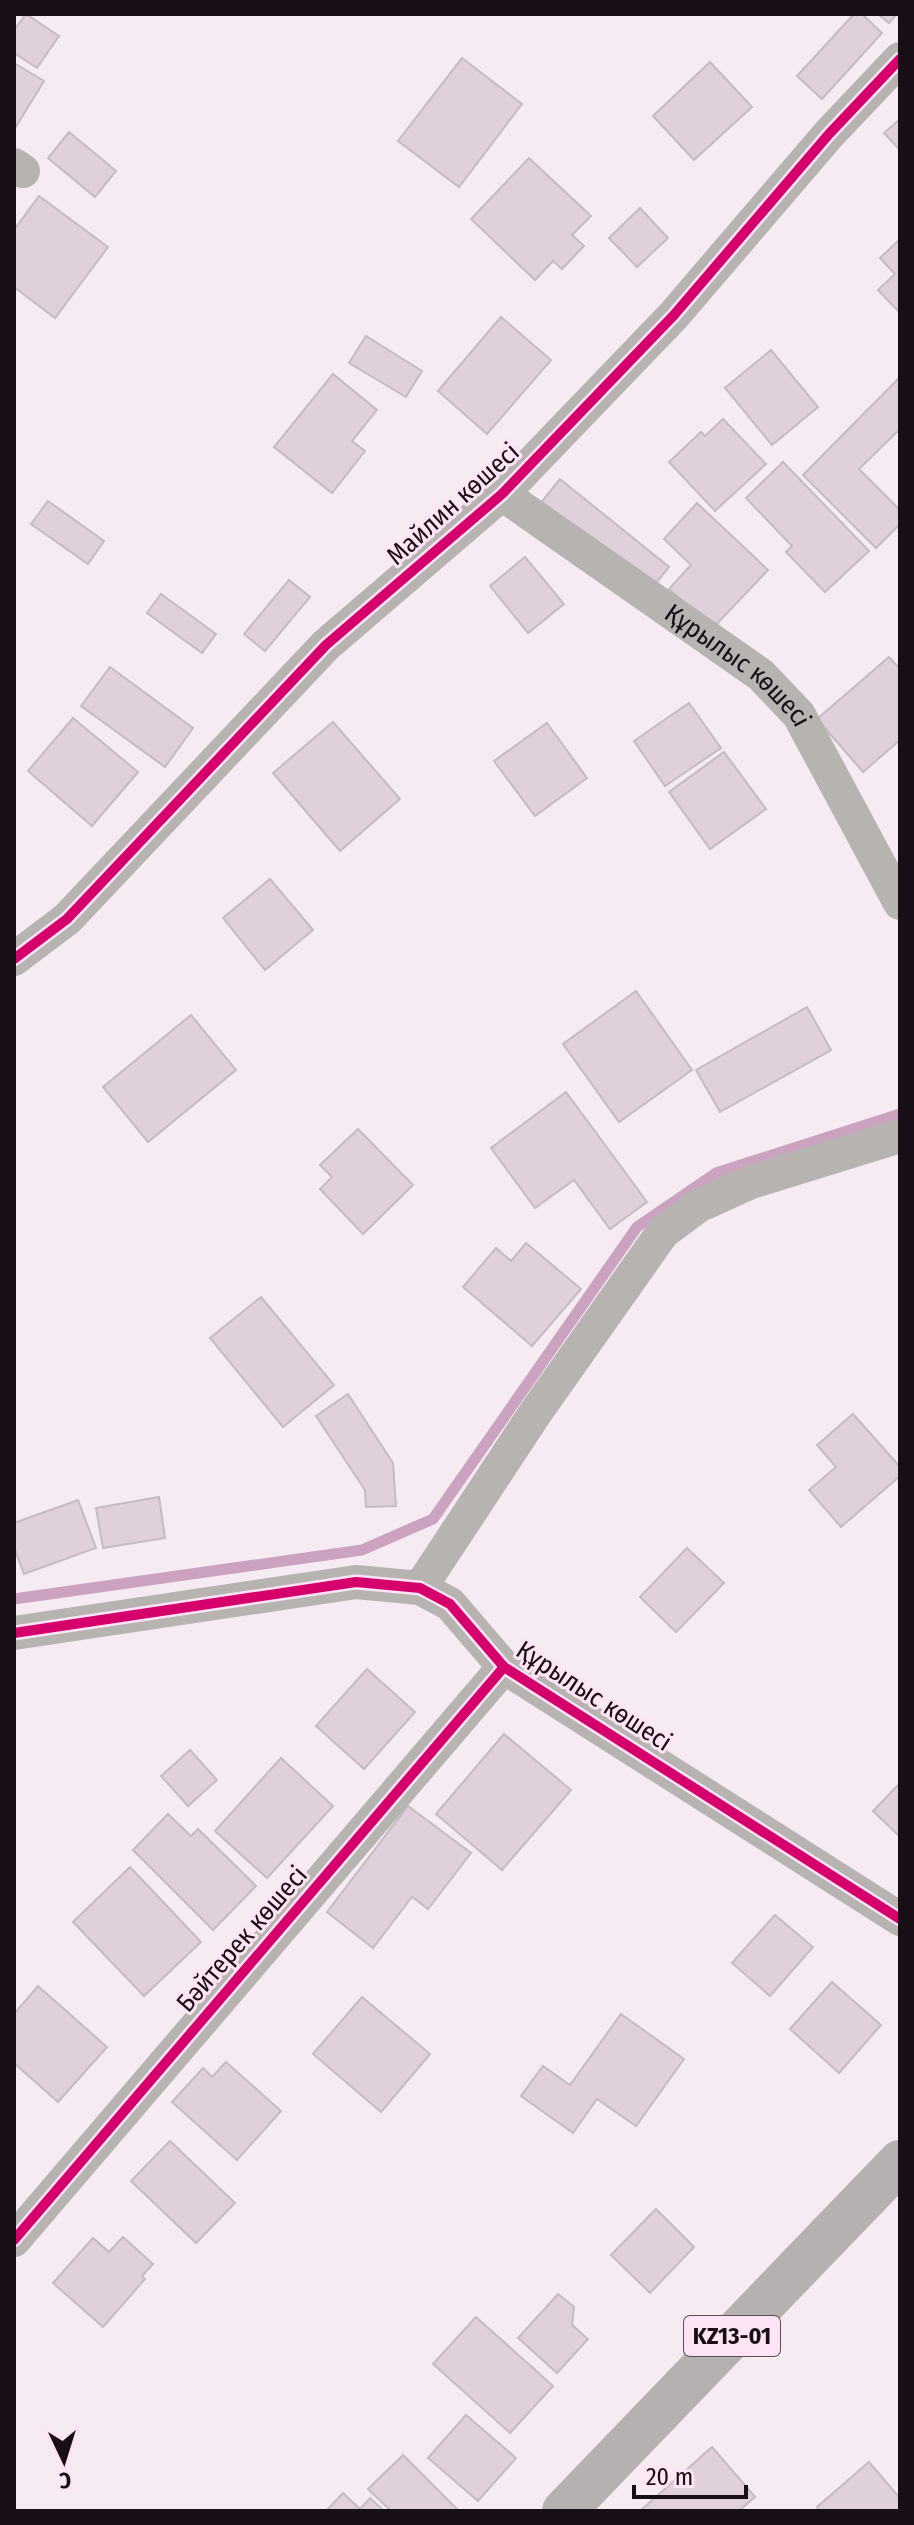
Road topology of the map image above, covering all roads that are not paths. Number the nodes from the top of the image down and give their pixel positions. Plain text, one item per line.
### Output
1 (900, 59) edge
2 (502, 494) junction
3 (900, 903) edge
4 (14, 959) edge
5 (900, 1136) edge
6 (420, 1588) junction
7 (14, 1633) edge
8 (504, 1667) junction
9 (900, 1919) edge
10 (900, 2162) edge
11 (14, 2240) edge
12 (564, 2511) edge

1 - 2 street, Майлин көшесі
2 - 3 street, Құрылыс көшесі
2 - 4 street, Майлин көшесі
5 - 6 street
6 - 7 street, Құрылыс көшесі
6 - 8 street, Құрылыс көшесі
8 - 9 street, Құрылыс көшесі
8 - 11 street, Бәйтерек көшесі
10 - 12 highway, KZ13-01

